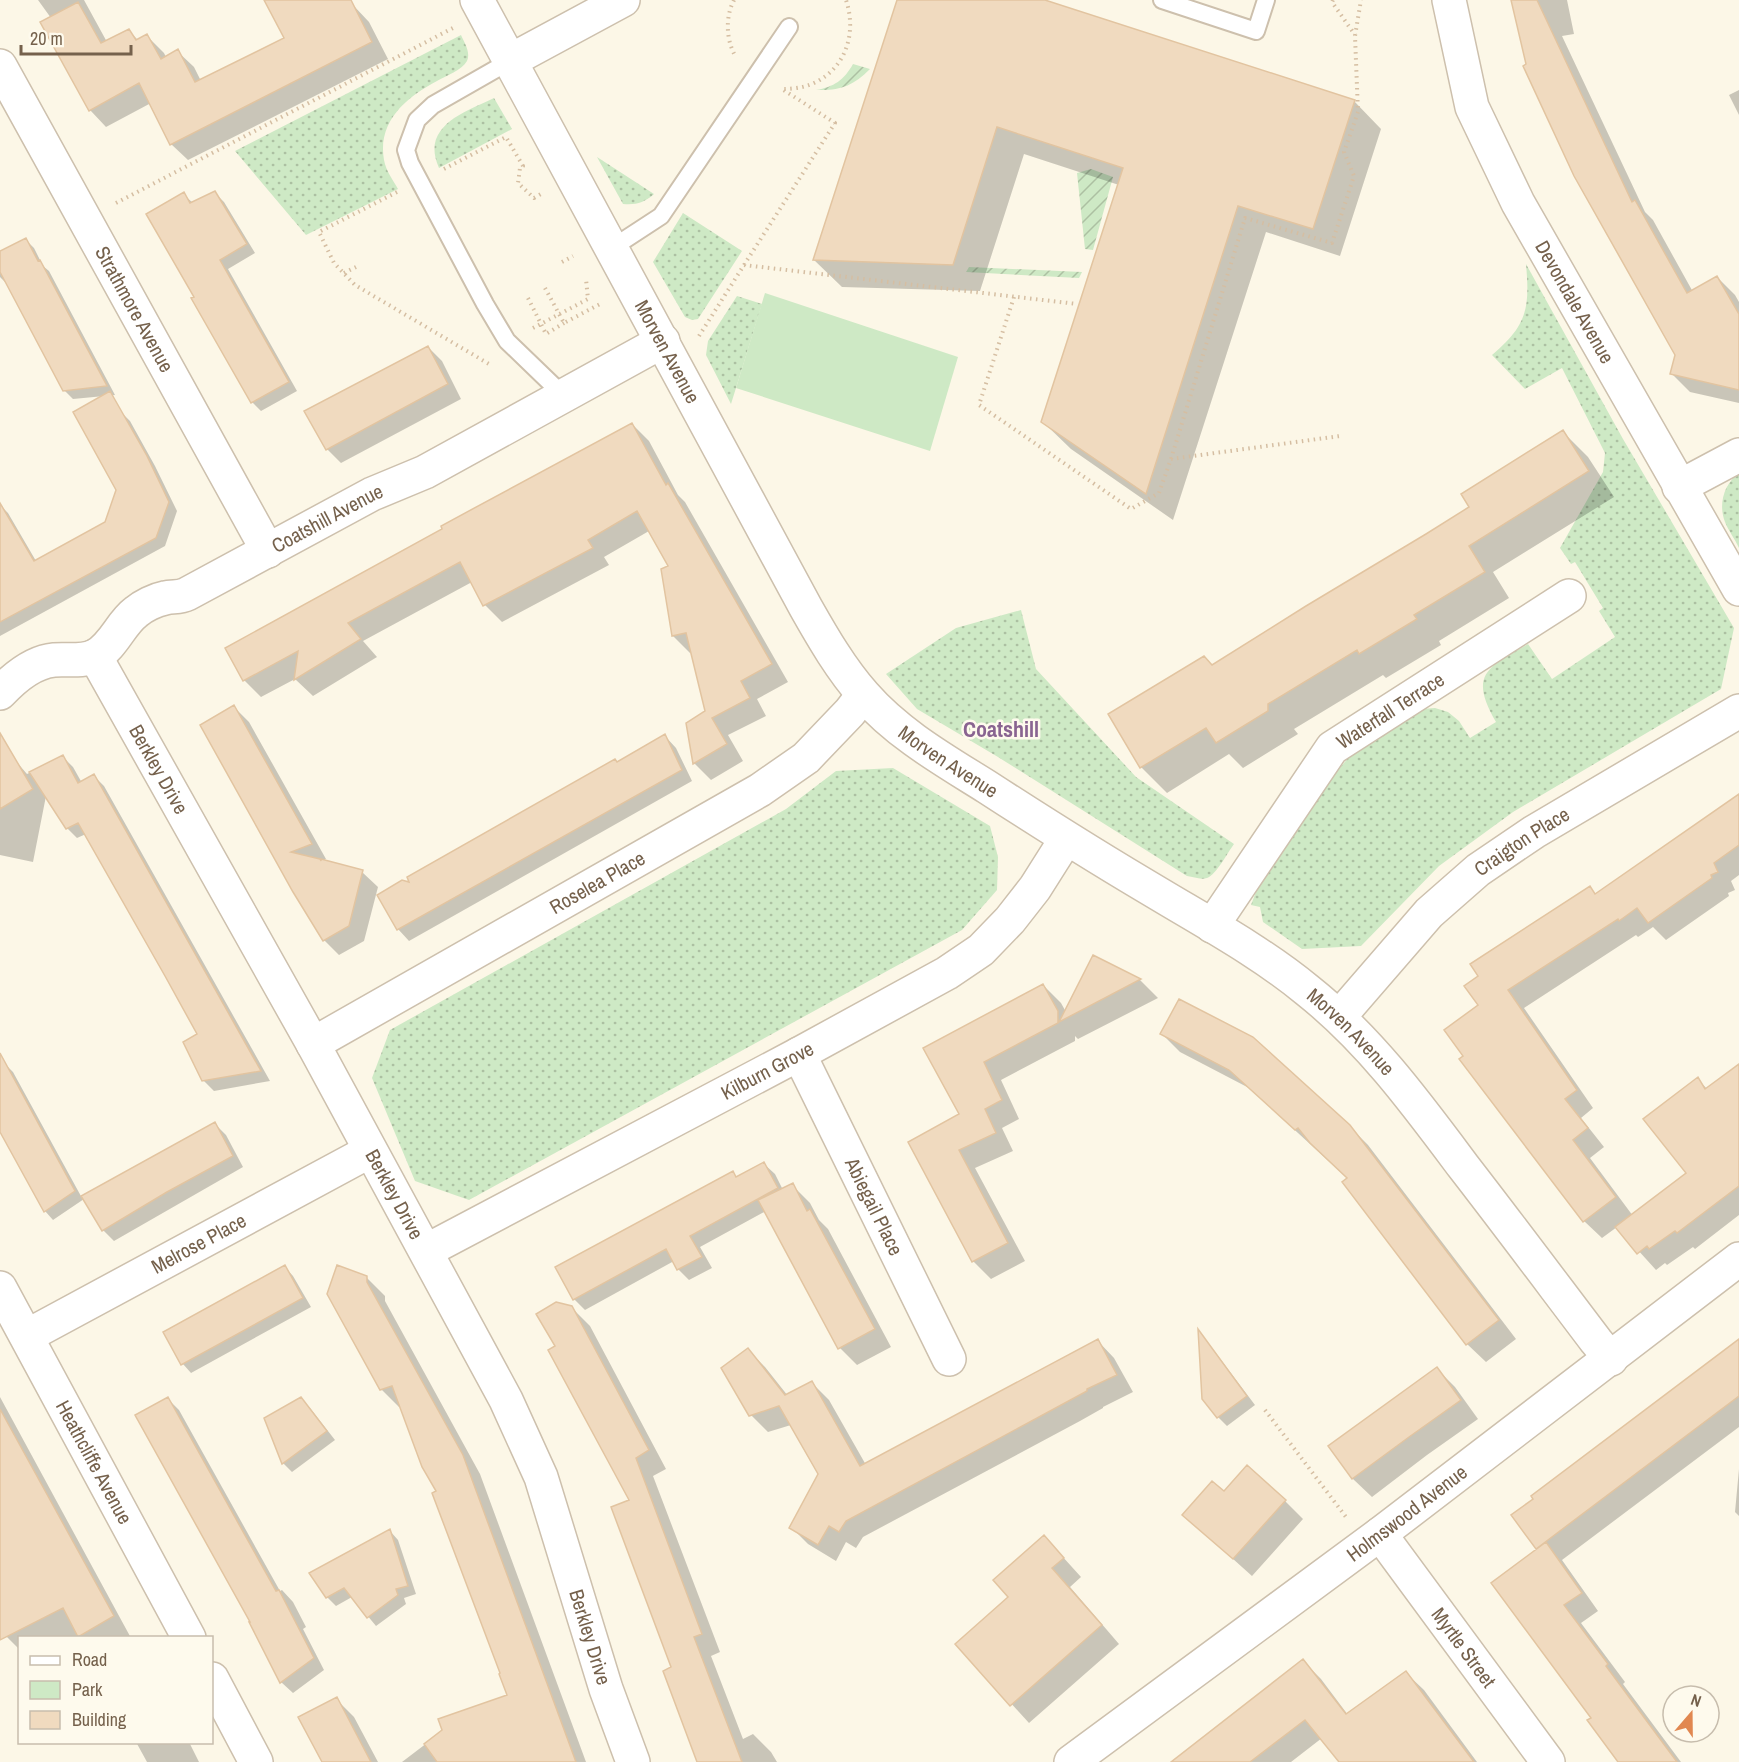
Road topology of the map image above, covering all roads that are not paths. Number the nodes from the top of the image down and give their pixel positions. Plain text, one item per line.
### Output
1 (623, 0) edge
2 (1162, 0) edge
3 (1266, 0) edge
4 (1449, 0) edge
5 (480, 6) edge
6 (789, 27) dead end
7 (510, 61) junction
8 (0, 66) edge
9 (12, 117) edge
10 (612, 248) junction
11 (679, 343) junction
12 (563, 395) junction
13 (1739, 455) edge
14 (1679, 487) junction
15 (268, 551) junction
16 (1739, 589) edge
17 (1569, 596) dead end
18 (95, 656) junction
19 (0, 693) edge
20 (863, 695) junction
21 (1739, 711) edge
22 (1066, 838) junction
23 (1212, 926) junction
24 (1339, 1017) junction
25 (313, 1044) junction
26 (799, 1054) junction
27 (370, 1150) junction
28 (426, 1251) junction
29 (1739, 1260) edge
30 (0, 1288) edge
31 (27, 1336) junction
32 (949, 1359) dead end
33 (1611, 1359) junction
34 (1373, 1539) junction
35 (188, 1636) edge
36 (213, 1681) edge
37 (256, 1762) edge
38 (633, 1762) edge
39 (1071, 1762) edge
40 (1548, 1762) edge

1 - 7 street
2 - 3 lane
4 - 14 street, Devondale Avenue
5 - 7 street, Morven Avenue
6 - 10 lane
7 - 10 street, Morven Avenue
7 - 12 lane
8 - 9 street, Strathmore Avenue
9 - 15 street, Strathmore Avenue
10 - 11 street, Morven Avenue
11 - 12 street, Coatshill Avenue
11 - 20 street, Morven Avenue
12 - 15 street, Coatshill Avenue
13 - 14 street
14 - 16 street, Devondale Avenue
15 - 18 street, Coatshill Avenue
17 - 23 street, Waterfall Terrace
18 - 19 street
18 - 25 street, Berkley Drive
20 - 22 street, Morven Avenue
20 - 25 street, Roselea Place
21 - 24 street, Craigton Place
22 - 23 street, Morven Avenue
22 - 26 street, Kilburn Grove
23 - 24 street, Morven Avenue
24 - 33 street, Morven Avenue
25 - 27 street, Berkley Drive
26 - 28 street, Kilburn Grove
26 - 32 street, Abiegail Place
27 - 28 street, Berkley Drive
27 - 31 street, Melrose Place
28 - 38 street, Berkley Drive
29 - 33 street, Holmswood Avenue
30 - 31 street, Heathcliffe Avenue
31 - 35 street, Heathcliffe Avenue
33 - 34 street, Holmswood Avenue
34 - 39 street, Holmswood Avenue
34 - 40 street, Myrtle Street
36 - 37 street

